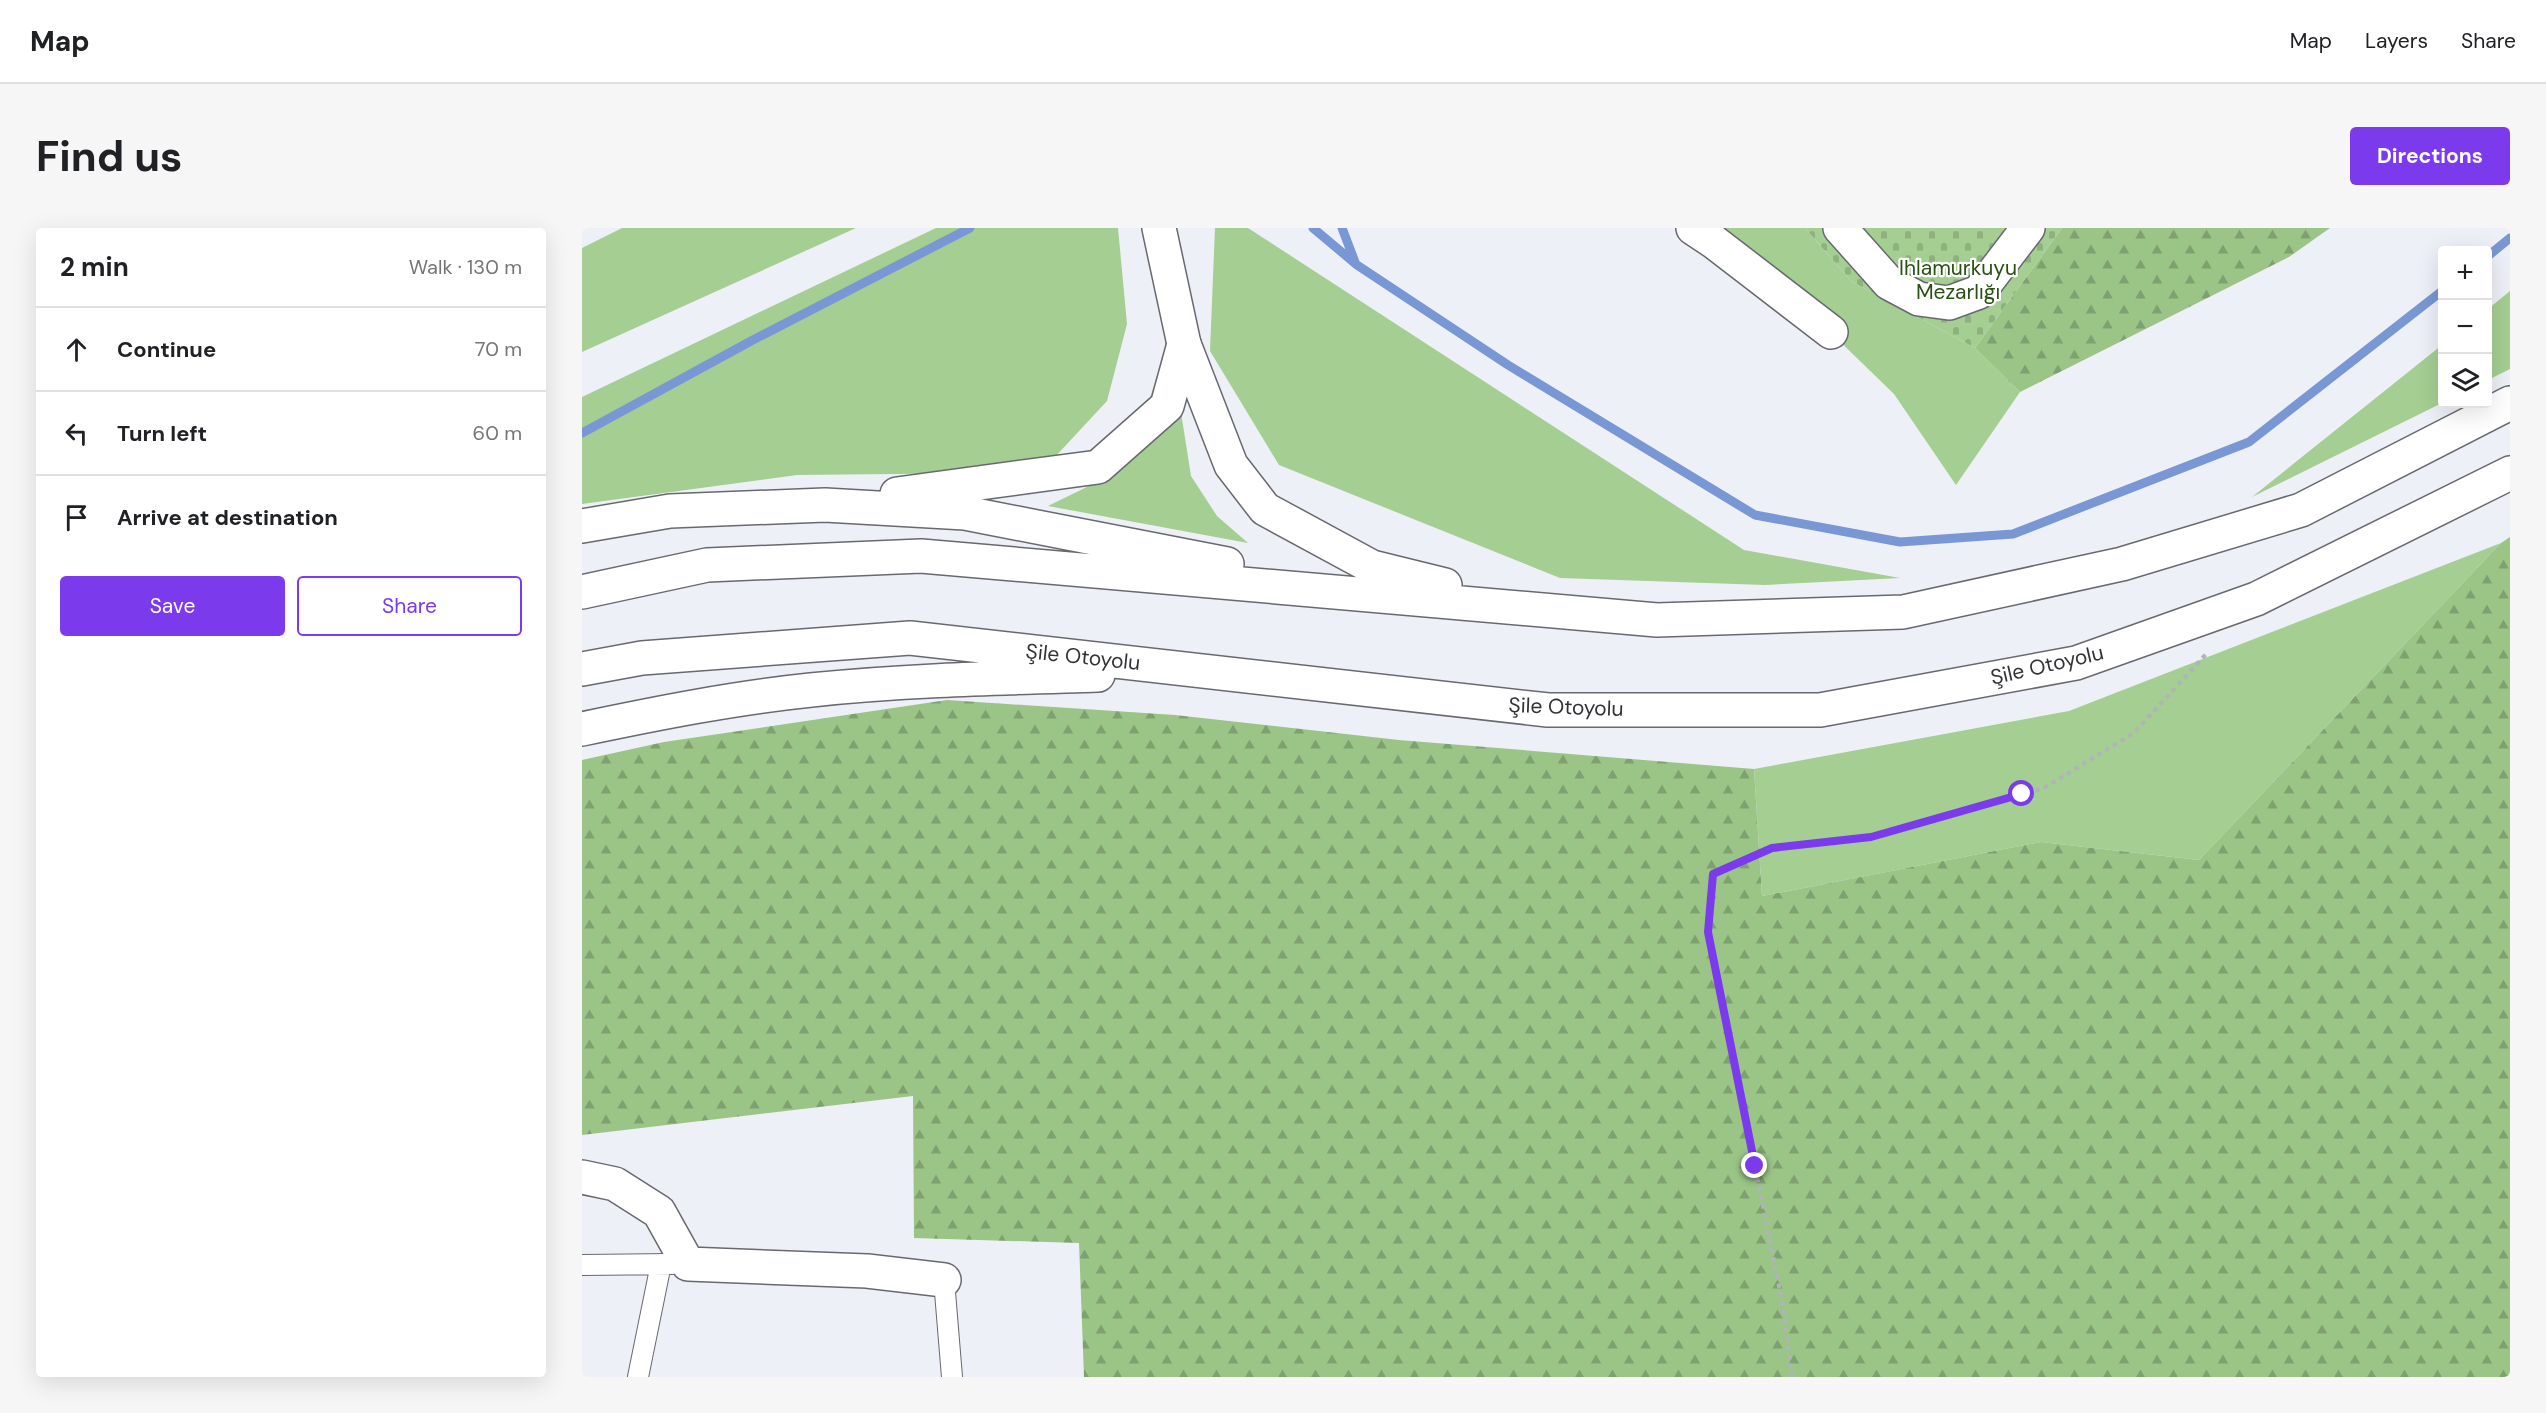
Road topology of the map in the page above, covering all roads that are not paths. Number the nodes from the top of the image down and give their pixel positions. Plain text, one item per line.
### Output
1 (1159, 228) edge
2 (1693, 228) edge
3 (1840, 228) edge
4 (2028, 228) edge
5 (1831, 332) dead end
6 (1184, 345) junction
7 (2510, 403) edge
8 (2510, 473) edge
9 (825, 505) junction
10 (582, 526) edge
11 (582, 592) edge
12 (1336, 592) junction
13 (1555, 611) junction
14 (582, 669) edge
15 (1287, 679) junction
16 (582, 729) edge
17 (582, 1177) edge
18 (675, 1264) junction
19 (582, 1265) edge
20 (944, 1280) joint
21 (638, 1377) edge
22 (952, 1377) edge

1 - 6 main road
2 - 5 main road
3 - 4 main road
6 - 9 main road
6 - 13 main road
7 - 13 main road
8 - 15 main road, Şile Otoyolu
9 - 10 main road
9 - 12 main road
11 - 12 main road
12 - 13 main road
14 - 15 main road, Şile Otoyolu
15 - 16 main road
17 - 18 main road
18 - 19 lane
18 - 20 main road
18 - 21 lane
20 - 22 lane

